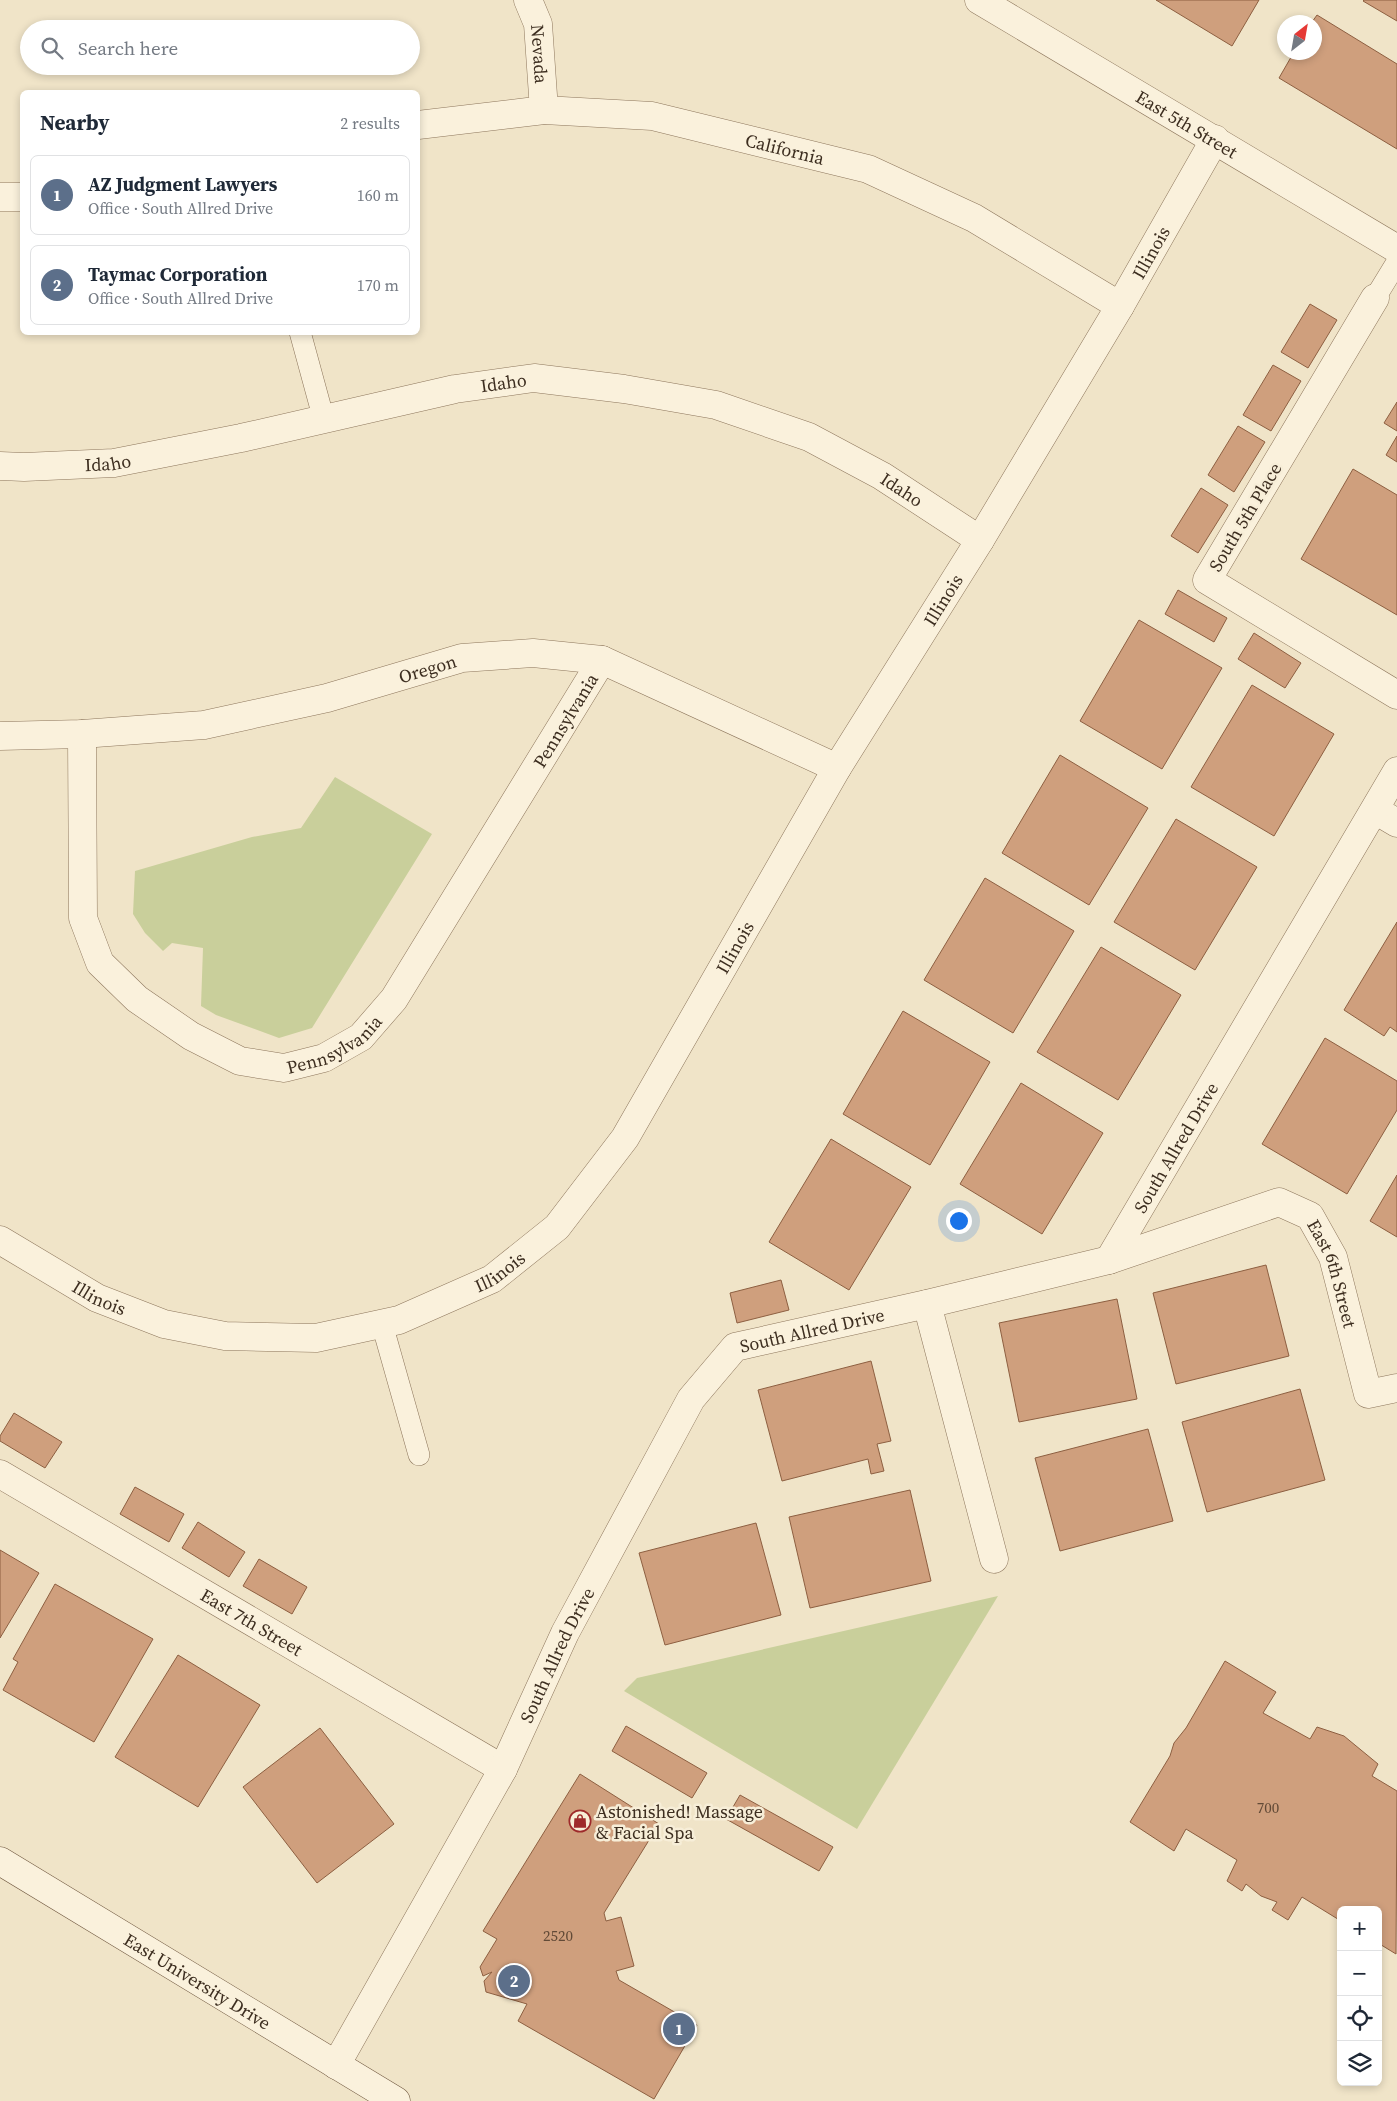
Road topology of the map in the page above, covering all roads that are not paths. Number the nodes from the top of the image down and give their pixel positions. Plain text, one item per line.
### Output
1 (528, 0) edge
2 (979, 0) edge
3 (544, 110) junction
4 (420, 126) edge
5 (1215, 139) junction
6 (0, 197) edge
7 (20, 197) edge
8 (1397, 249) edge
9 (1397, 262) edge
10 (1375, 298) joint
11 (1120, 306) junction
12 (301, 335) edge
13 (324, 420) junction
14 (0, 466) edge
15 (980, 540) junction
16 (602, 660) junction
17 (1397, 695) edge
18 (82, 734) junction
19 (0, 736) edge
20 (837, 768) junction
21 (1397, 771) edge
22 (1386, 817) edge
23 (0, 1240) edge
24 (1109, 1260) junction
25 (926, 1304) junction
26 (382, 1324) junction
27 (1397, 1388) edge
28 (419, 1455) dead end
29 (0, 1474) edge
30 (994, 1559) dead end
31 (504, 1769) junction
32 (0, 1861) edge
33 (336, 2065) junction
34 (396, 2101) edge

1 - 3 street, Nevada
2 - 5 street, East 5th Street
3 - 4 street, California
3 - 11 street, California
5 - 8 street, East 5th Street
5 - 11 street, Illinois
6 - 7 street
9 - 10 lane, South 5th Place
10 - 17 street, South 5th Place
11 - 15 street, Illinois
12 - 13 lane
13 - 14 street, Idaho
13 - 15 street, Idaho
15 - 20 street, Illinois
16 - 18 street, Oregon
16 - 18 street, Pennsylvania
16 - 20 street, Oregon
18 - 19 street, Oregon
20 - 26 street, Illinois
21 - 22 street, South Allred Drive
22 - 24 street, South Allred Drive
23 - 26 street, Illinois
24 - 25 street, South Allred Drive
24 - 27 street, East 6th Street
25 - 30 street
25 - 31 street, South Allred Drive
26 - 28 lane
29 - 31 street, East 7th Street
31 - 33 street, South Allred Drive
32 - 33 street, East University Drive
33 - 34 street, East University Drive

